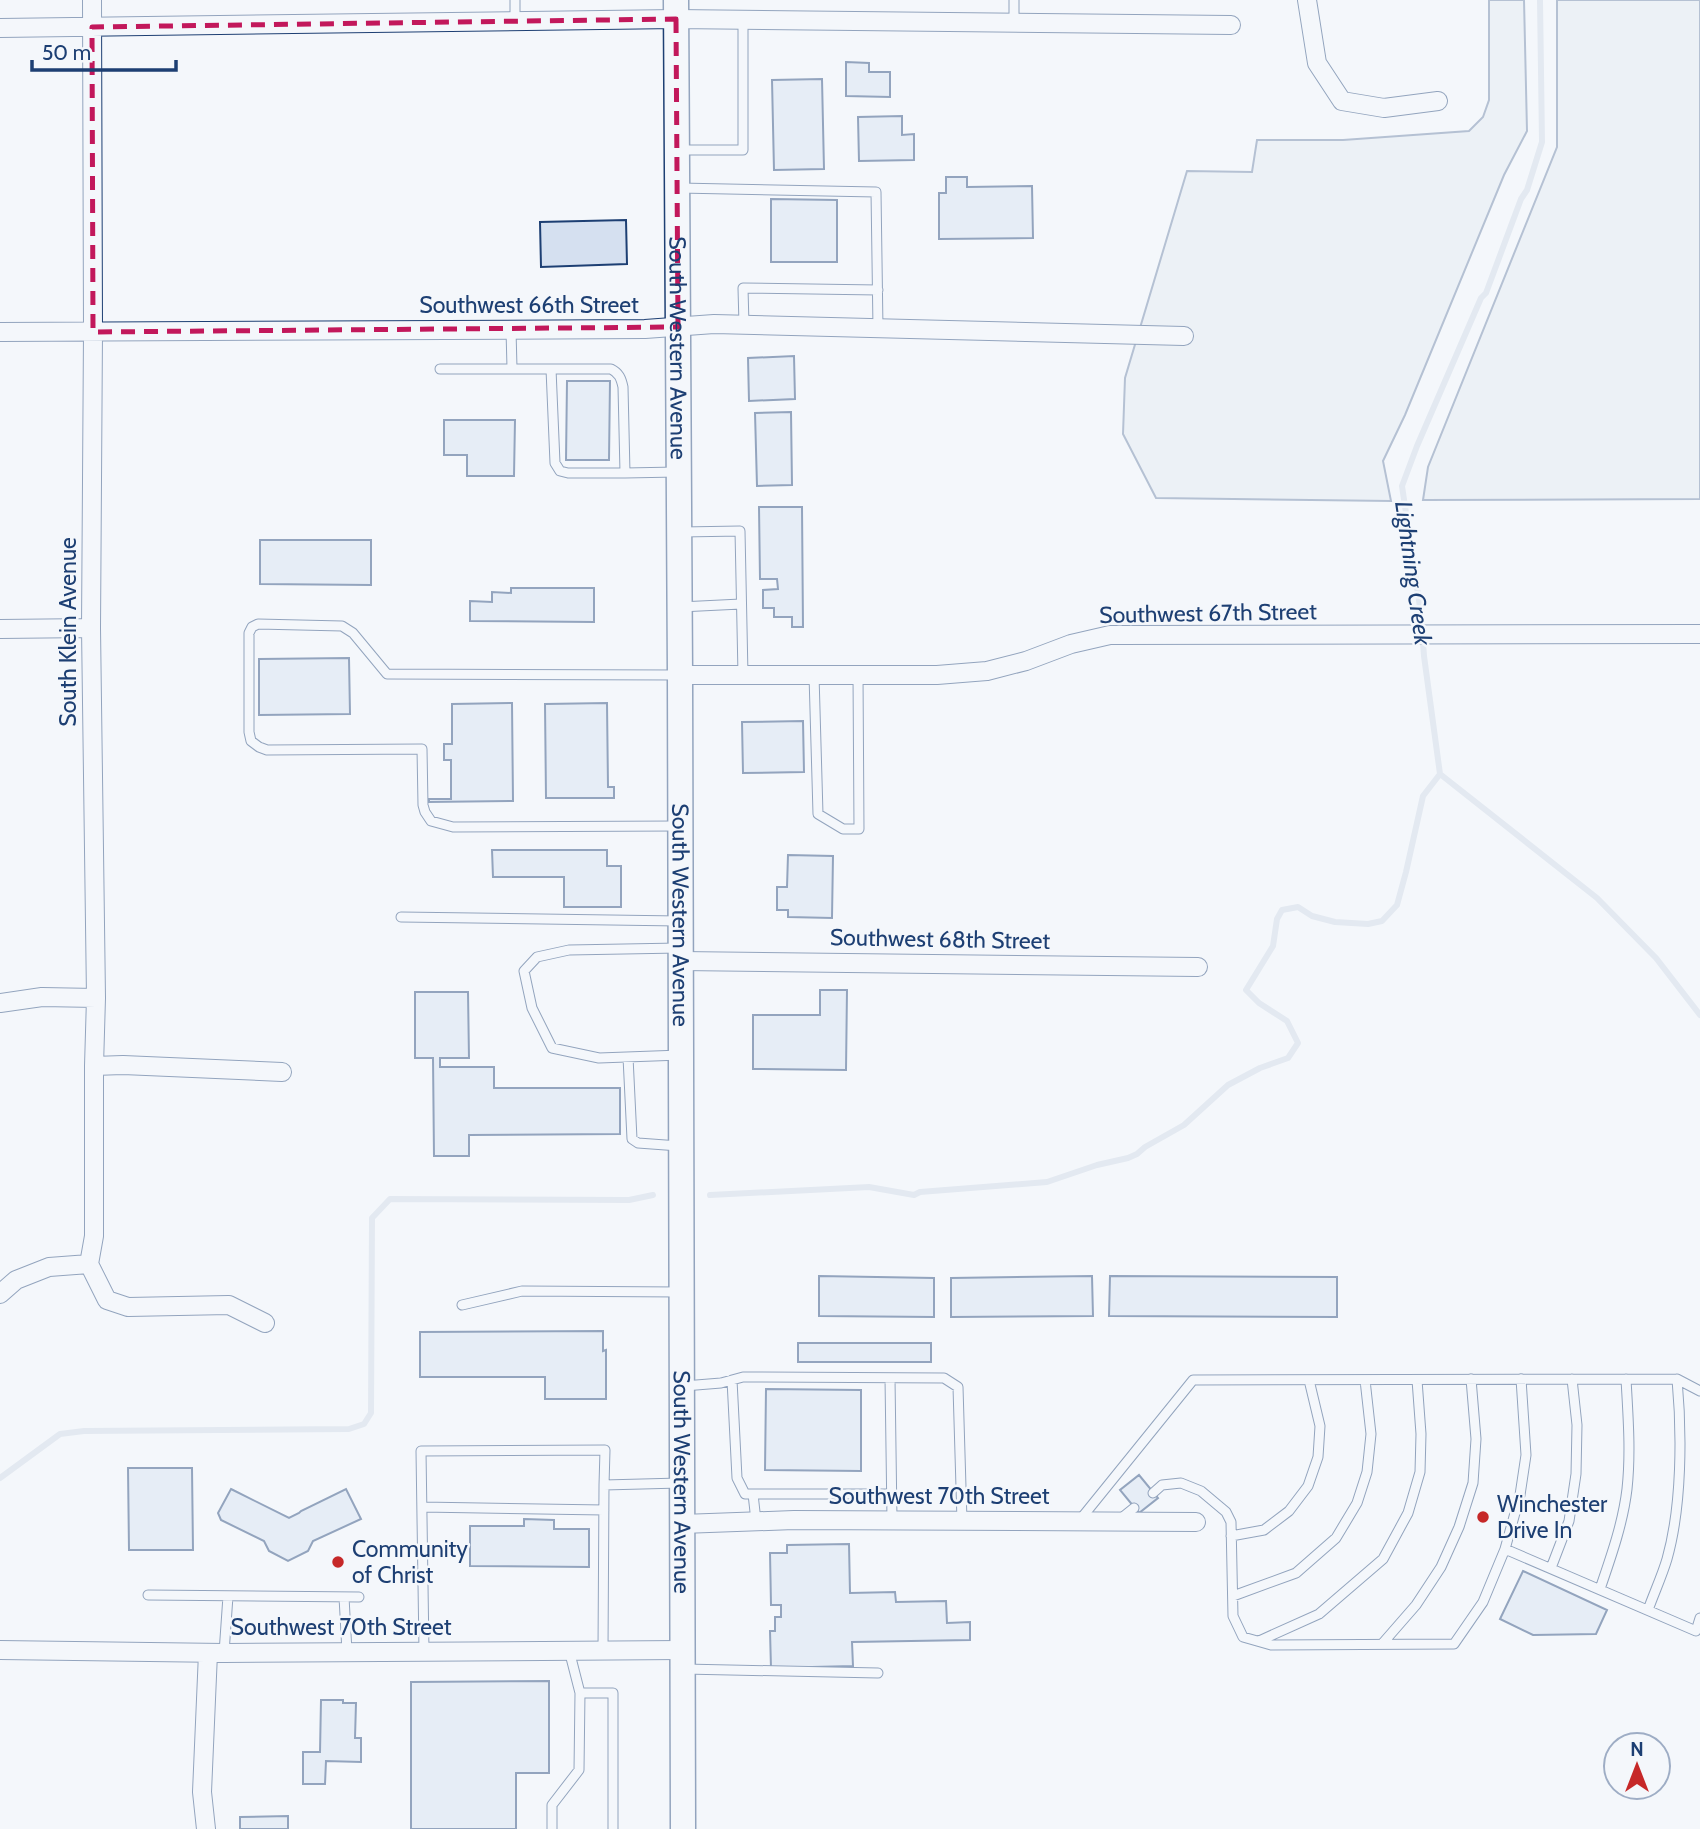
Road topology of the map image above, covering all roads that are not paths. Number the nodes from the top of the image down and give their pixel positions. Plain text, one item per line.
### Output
1 (92, 0) edge
2 (515, 0) edge
3 (1014, 0) edge
4 (1307, 0) edge
5 (676, 9) edge
6 (743, 19) junction
7 (515, 21) junction
8 (1014, 23) junction
9 (1231, 25) dead end
10 (92, 27) junction
11 (0, 28) edge
12 (1438, 101) dead end
13 (677, 150) junction
14 (677, 188) junction
15 (878, 290) junction
16 (744, 325) junction
17 (678, 327) junction
18 (878, 328) junction
19 (511, 330) junction
20 (0, 332) edge
21 (93, 332) junction
22 (1184, 336) dead end
23 (512, 368) junction
24 (440, 369) dead end
25 (551, 369) junction
26 (679, 472) junction
27 (625, 473) junction
28 (680, 532) junction
29 (741, 604) junction
30 (680, 607) junction
31 (91, 628) junction
32 (0, 629) edge
33 (1700, 634) edge
34 (681, 674) junction
35 (743, 674) junction
36 (814, 675) junction
37 (858, 675) junction
38 (681, 826) junction
39 (401, 917) dead end
40 (681, 921) junction
41 (681, 955) junction
42 (1198, 967) dead end
43 (96, 998) junction
44 (0, 1003) edge
45 (681, 1055) junction
46 (628, 1057) junction
47 (94, 1066) junction
48 (282, 1072) dead end
49 (681, 1146) junction
50 (89, 1264) junction
51 (681, 1292) junction
52 (0, 1294) edge
53 (462, 1305) dead end
54 (265, 1323) dead end
55 (890, 1378) junction
56 (1471, 1379) junction
57 (1521, 1379) junction
58 (1572, 1379) junction
59 (1626, 1379) junction
60 (1677, 1379) junction
61 (732, 1380) junction
62 (1309, 1380) junction
63 (1365, 1380) junction
64 (1417, 1380) junction
65 (681, 1386) junction
66 (1700, 1391) edge
67 (682, 1483) junction
68 (604, 1485) junction
69 (1153, 1493) dead end
70 (753, 1494) junction
71 (892, 1494) junction
72 (422, 1507) junction
73 (1134, 1508) dead end
74 (604, 1510) junction
75 (755, 1521) junction
76 (892, 1521) junction
77 (962, 1521) junction
78 (1079, 1521) junction
79 (1118, 1521) junction
80 (1196, 1522) dead end
81 (682, 1524) junction
82 (1231, 1536) junction
83 (1505, 1549) junction
84 (1551, 1568) junction
85 (1600, 1590) junction
86 (148, 1595) dead end
87 (228, 1596) junction
88 (344, 1597) junction
89 (359, 1597) dead end
90 (1233, 1597) junction
91 (1648, 1610) junction
92 (1700, 1618) edge
93 (1698, 1632) edge
94 (1259, 1642) junction
95 (1382, 1644) junction
96 (0, 1650) edge
97 (569, 1650) junction
98 (603, 1650) junction
99 (424, 1651) junction
100 (347, 1652) junction
101 (216, 1653) junction
102 (682, 1660) junction
103 (878, 1673) dead end
104 (580, 1693) junction
105 (206, 1829) edge
106 (552, 1829) edge
107 (613, 1829) edge
108 (683, 1829) edge

1 - 10 street, South Klein Avenue
2 - 7 lane
3 - 8 lane
4 - 12 street
5 - 6 street
5 - 7 street
5 - 13 main road, South Western Avenue
6 - 8 street
6 - 13 lane
7 - 10 street
8 - 9 street
10 - 11 street
10 - 21 street, South Klein Avenue
13 - 14 main road, South Western Avenue
14 - 15 lane
14 - 17 main road, South Western Avenue
15 - 16 lane
15 - 18 lane
16 - 17 street, Southwest 66th Street
16 - 18 street, Southwest 66th Street
17 - 19 street, Southwest 66th Street
17 - 26 main road, South Western Avenue
18 - 22 street, Southwest 66th Street
19 - 21 street, Southwest 66th Street
19 - 23 lane
20 - 21 street, Southwest 66th Street
21 - 31 street, South Klein Avenue
23 - 24 lane
23 - 25 lane
25 - 27 lane
25 - 27 lane
26 - 27 lane
26 - 28 main road, South Western Avenue
28 - 29 lane
28 - 30 main road, South Western Avenue
29 - 30 lane
29 - 35 lane
30 - 34 main road, South Western Avenue
31 - 32 street
31 - 43 street, South Klein Avenue
33 - 37 street, Southwest 67th Street
34 - 35 street, Southwest 67th Street
34 - 38 main road, South Western Avenue
34 - 38 lane
35 - 36 street, Southwest 67th Street
36 - 37 street, Southwest 67th Street
36 - 37 lane
38 - 40 main road, South Western Avenue
39 - 40 lane
40 - 41 main road, South Western Avenue
41 - 42 street, Southwest 68th Street
41 - 45 main road, South Western Avenue
41 - 46 lane
43 - 44 street
43 - 47 street, South Klein Avenue
45 - 46 lane
45 - 49 main road, South Western Avenue
46 - 49 lane
47 - 48 street
47 - 50 street, South Klein Avenue
49 - 51 main road, South Western Avenue
50 - 52 street
50 - 54 street
51 - 53 lane
51 - 65 main road, South Western Avenue
55 - 61 lane
55 - 71 lane
55 - 77 lane
56 - 57 lane
56 - 64 lane
56 - 95 lane
57 - 58 lane
57 - 83 lane
58 - 59 lane
58 - 84 lane
59 - 60 lane
59 - 85 lane
60 - 66 lane
60 - 91 lane
61 - 65 lane
61 - 70 lane
62 - 63 lane
62 - 78 lane
62 - 82 lane
63 - 64 lane
63 - 90 lane
64 - 94 lane
65 - 67 main road, South Western Avenue
67 - 68 lane
67 - 81 main road, South Western Avenue
68 - 72 lane
68 - 74 lane
69 - 82 lane
70 - 71 lane
70 - 75 lane
71 - 76 lane
72 - 74 lane
72 - 99 lane
73 - 79 lane
74 - 98 lane
75 - 76 street, Southwest 70th Street
75 - 81 street, Southwest 70th Street
76 - 77 street, Southwest 70th Street
77 - 78 street, Southwest 70th Street
78 - 79 street, Southwest 70th Street
79 - 80 street, Southwest 70th Street
81 - 102 main road, South Western Avenue
82 - 90 lane
83 - 84 lane
83 - 95 lane
84 - 85 lane
85 - 91 lane
86 - 87 lane
87 - 88 lane
87 - 101 lane
88 - 89 lane
88 - 100 lane
90 - 94 lane
91 - 93 lane
92 - 93 lane
94 - 95 lane
96 - 101 street, Southwest 70th Street
97 - 98 street, Southwest 70th Street
97 - 99 street, Southwest 70th Street
97 - 104 lane
98 - 102 street, Southwest 70th Street
99 - 100 street, Southwest 70th Street
100 - 101 street, Southwest 70th Street
101 - 105 street
102 - 103 lane
102 - 108 main road, South Western Avenue
104 - 106 lane
104 - 107 lane

